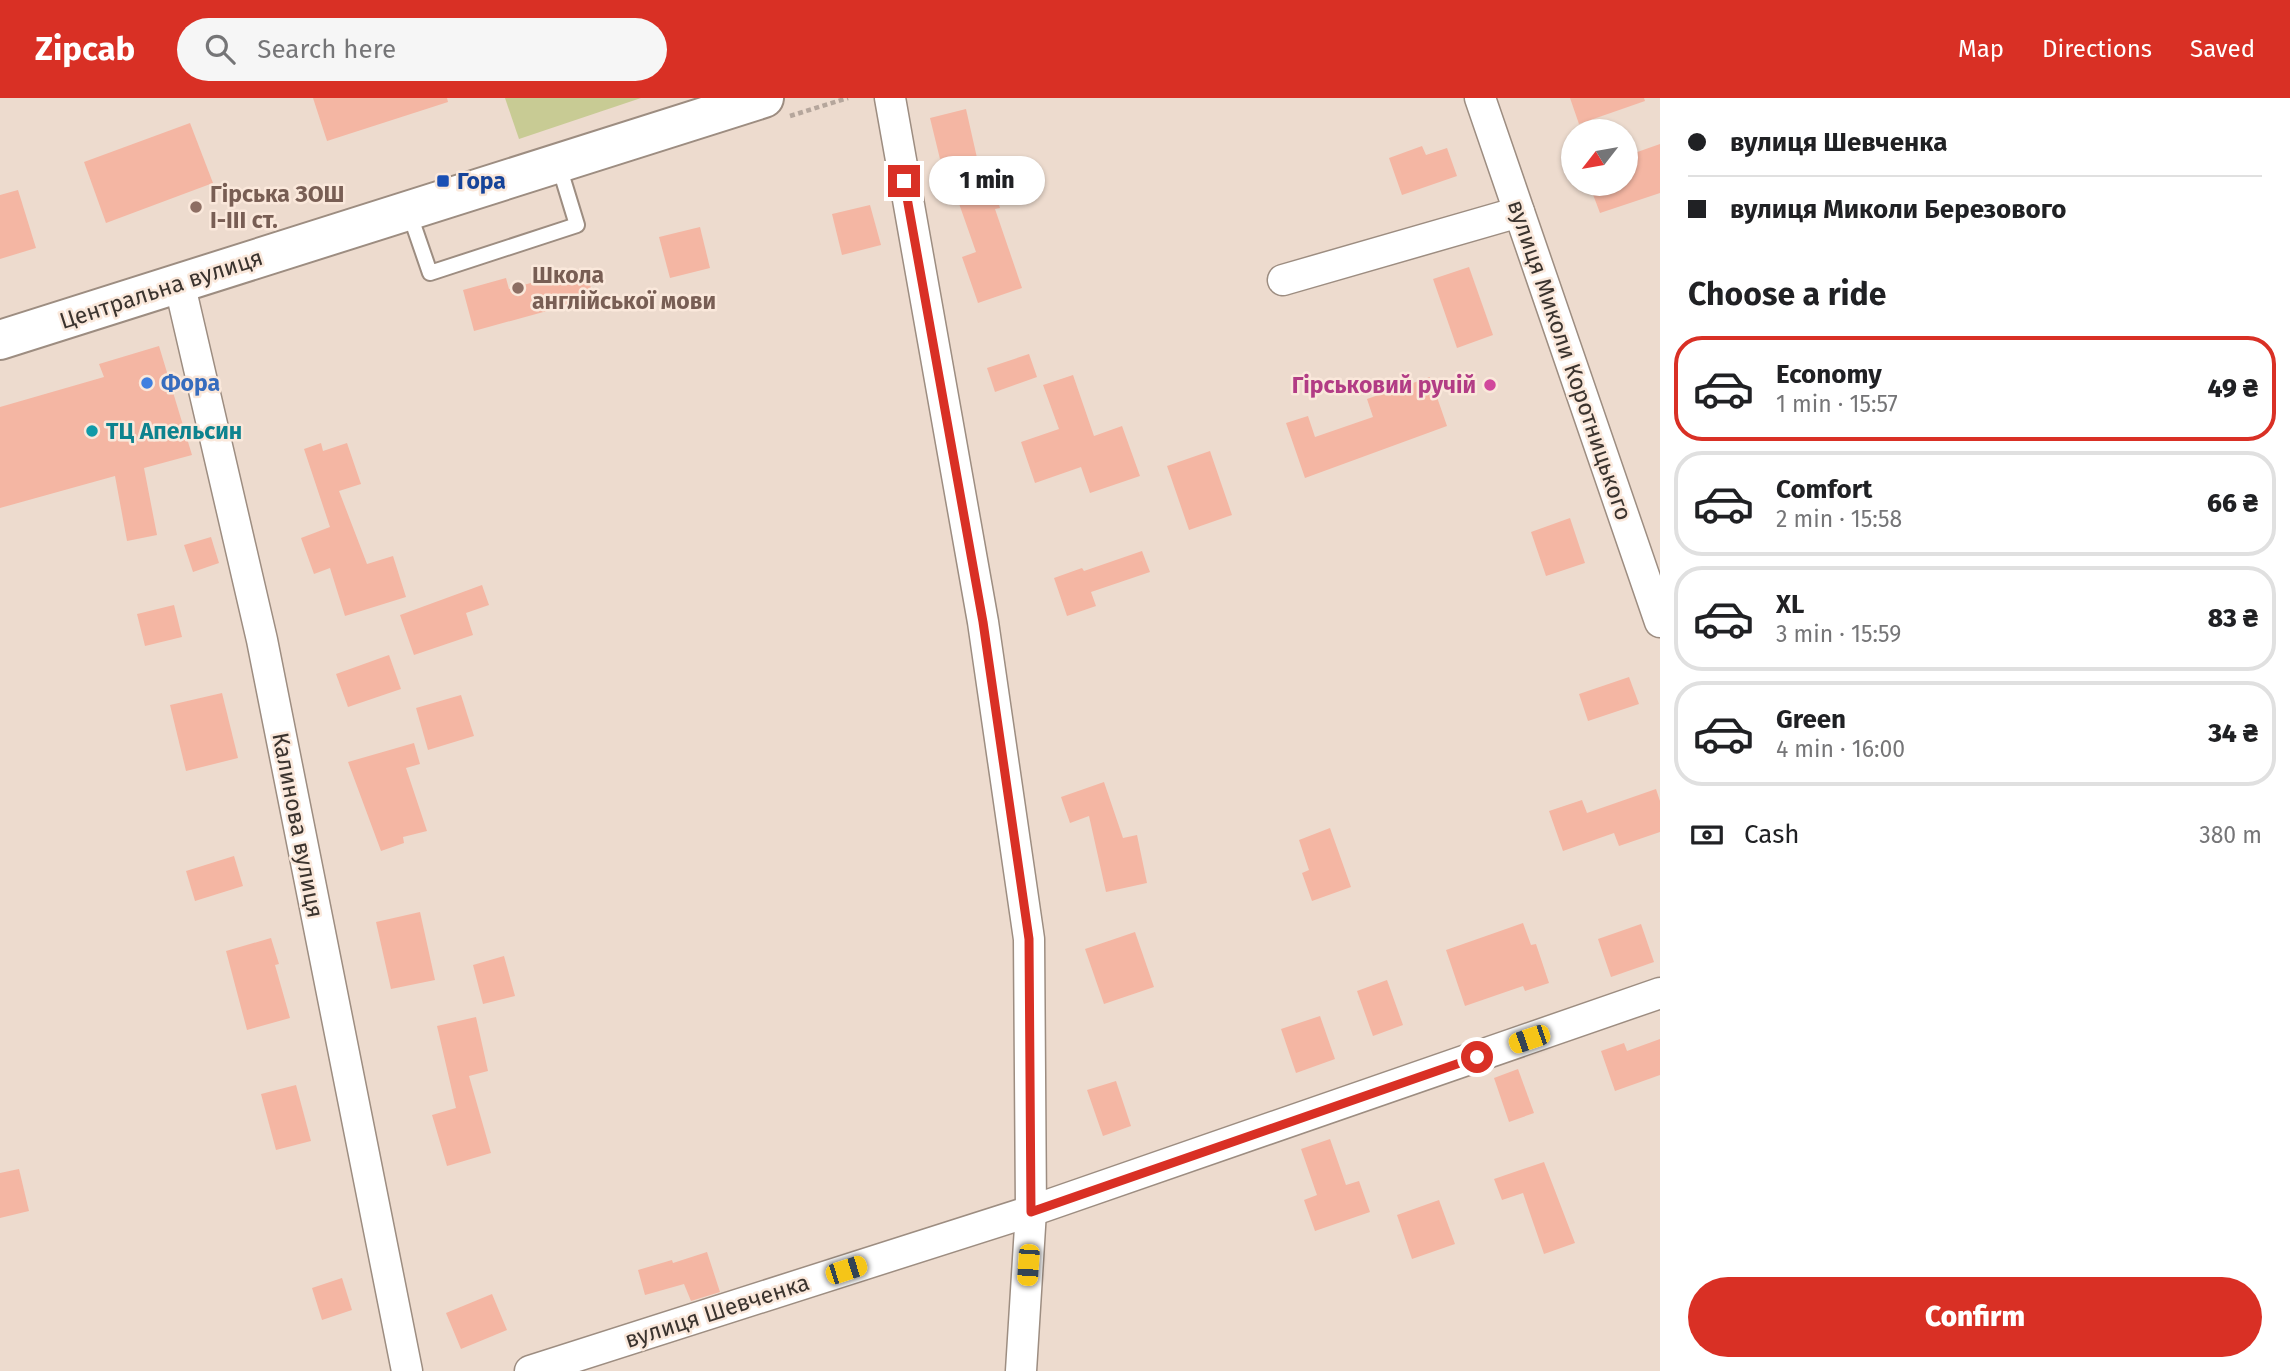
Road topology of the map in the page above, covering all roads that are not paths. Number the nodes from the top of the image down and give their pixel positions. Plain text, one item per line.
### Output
1 (764, 98) edge
2 (890, 98) edge
3 (1480, 98) edge
4 (558, 163) junction
5 (408, 211) junction
6 (1519, 212) junction
7 (1283, 280) dead end
8 (179, 282) junction
9 (0, 340) edge
10 (1660, 622) edge
11 (1660, 993) edge
12 (1031, 1212) junction
13 (407, 1371) edge
14 (530, 1371) edge
15 (1021, 1371) edge

1 - 4 main road, Центральна вулиця
2 - 12 street
3 - 6 street, вулиця Миколи Коротницького
4 - 5 main road, Центральна вулиця
4 - 5 lane
5 - 8 main road, Центральна вулиця
6 - 7 street
6 - 10 street, вулиця Миколи Коротницького
8 - 9 main road, Центральна вулиця
8 - 13 street, Калинова вулиця
11 - 12 street, вулиця Шевченка
12 - 14 street, вулиця Шевченка
12 - 15 street

